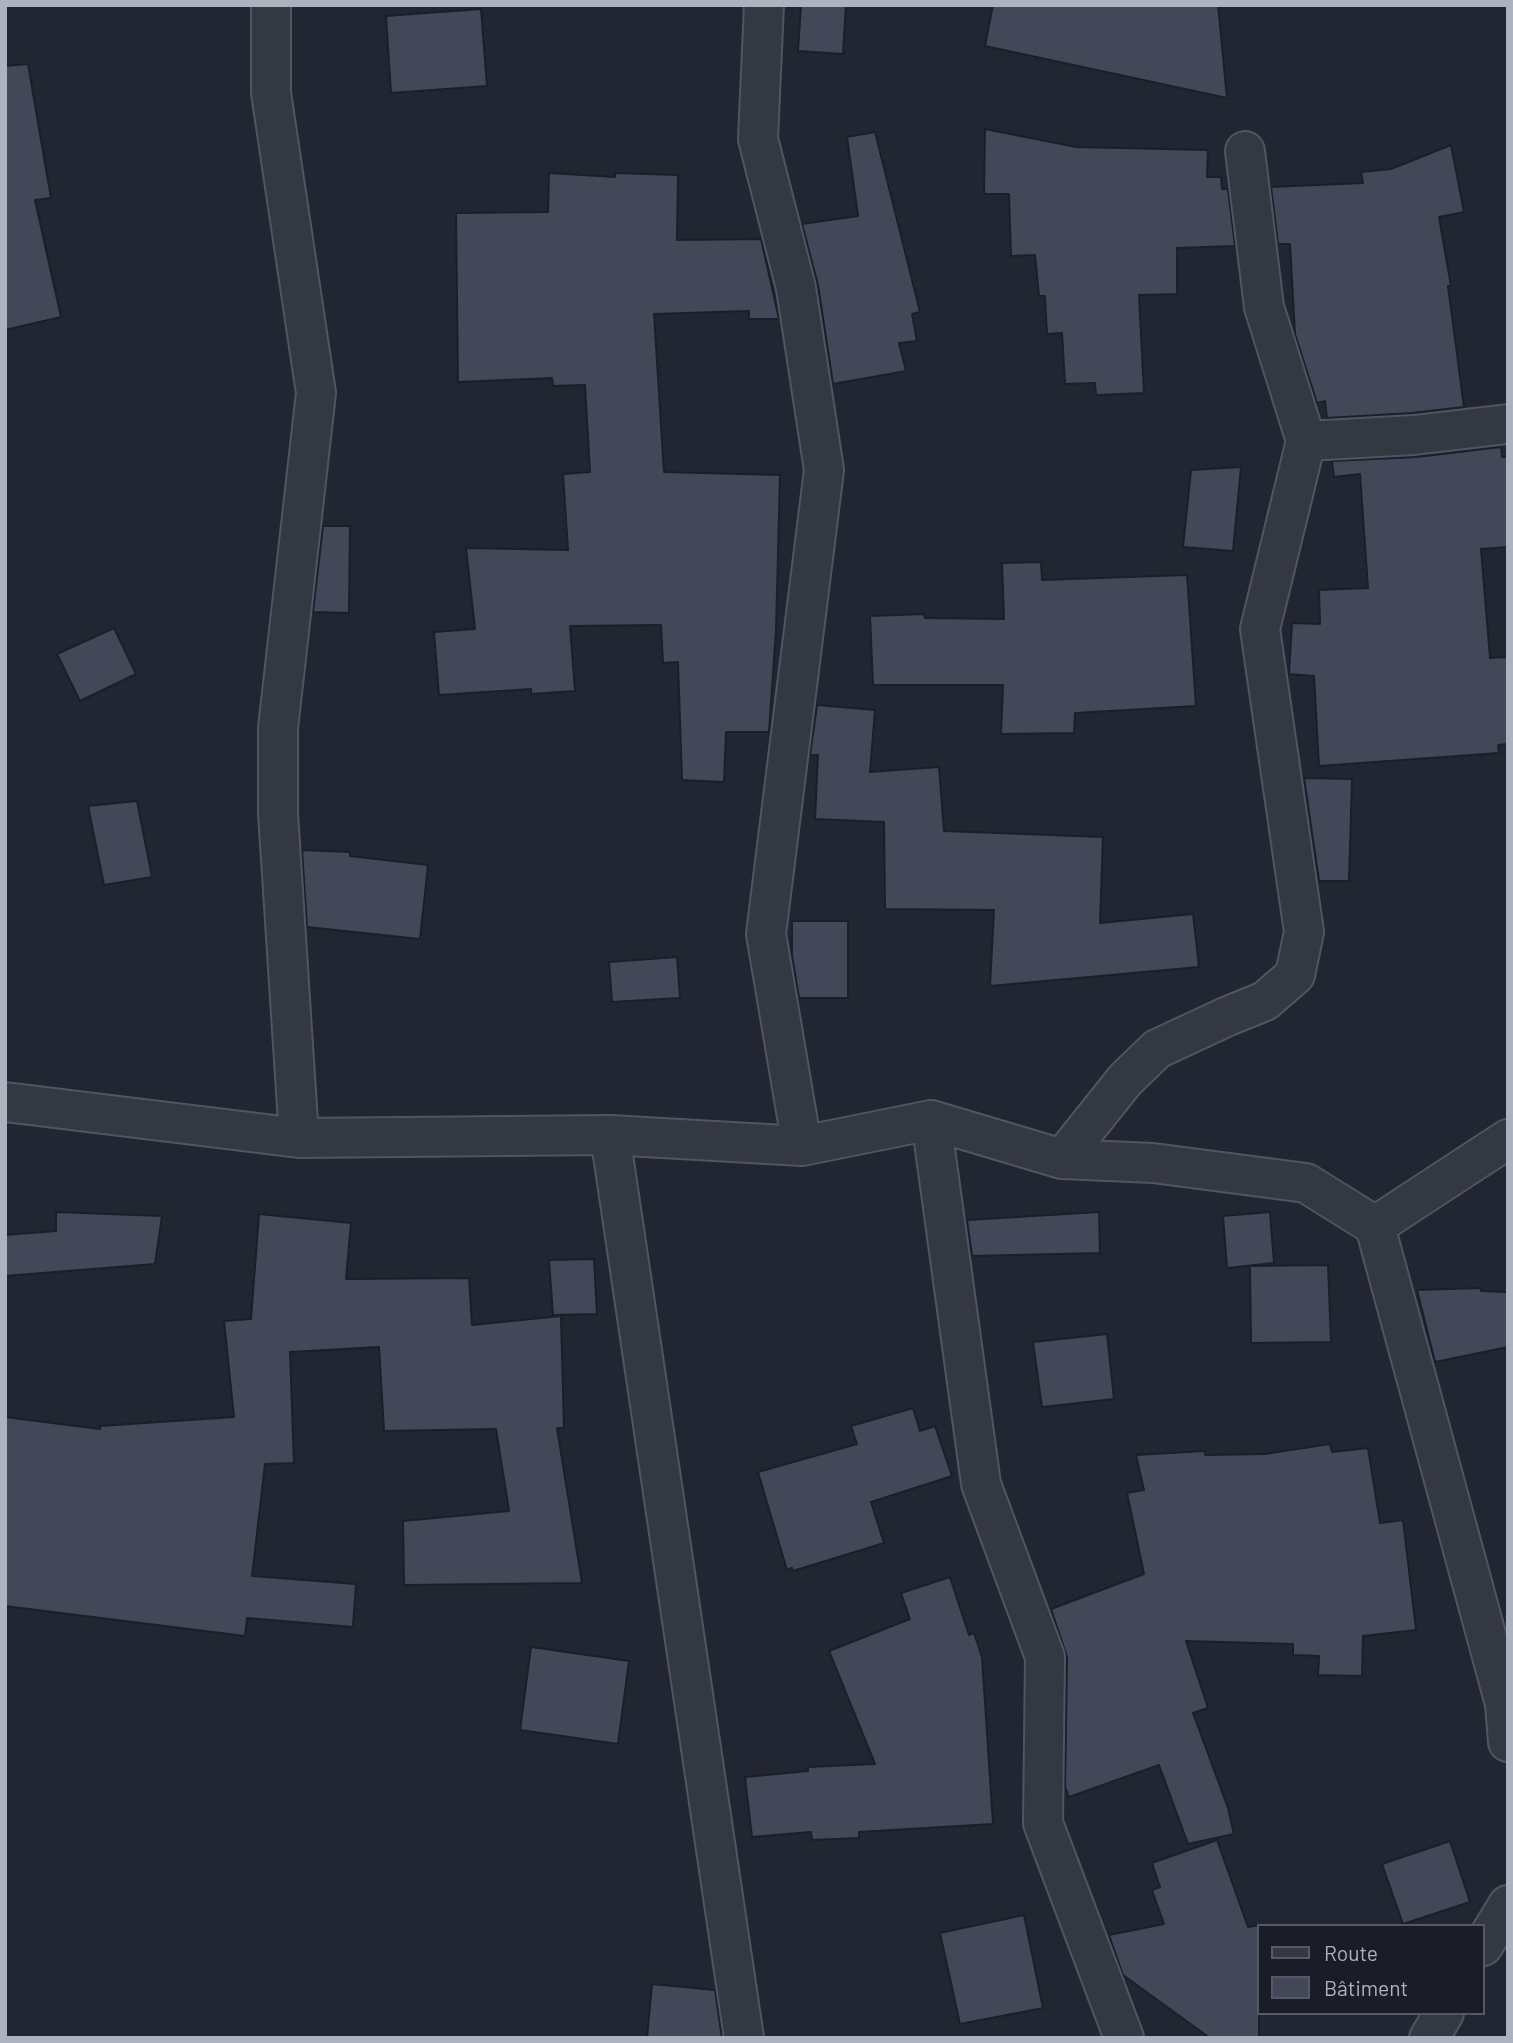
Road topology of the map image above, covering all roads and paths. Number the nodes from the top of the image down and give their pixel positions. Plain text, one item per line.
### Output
1 (271, 5) edge
2 (764, 5) edge
3 (1244, 150) dead end
4 (1508, 424) edge
5 (1306, 441) junction
6 (5, 1102) edge
7 (931, 1120) junction
8 (610, 1135) junction
9 (299, 1138) junction
10 (1508, 1139) edge
11 (802, 1146) junction
12 (1062, 1159) junction
13 (1375, 1226) junction
14 (1508, 1742) edge
15 (1508, 1905) edge
16 (1485, 1943) edge
17 (1443, 2015) edge
18 (744, 2038) edge
19 (1124, 2038) edge
20 (1429, 2038) edge

1 - 9 street
2 - 11 street
3 - 5 street
4 - 5 street
5 - 12 street
6 - 9 street
7 - 11 street
7 - 12 street
7 - 19 street
8 - 9 street
8 - 11 street
8 - 18 street
10 - 13 street
12 - 13 street
13 - 14 street
15 - 16 street
17 - 20 street

